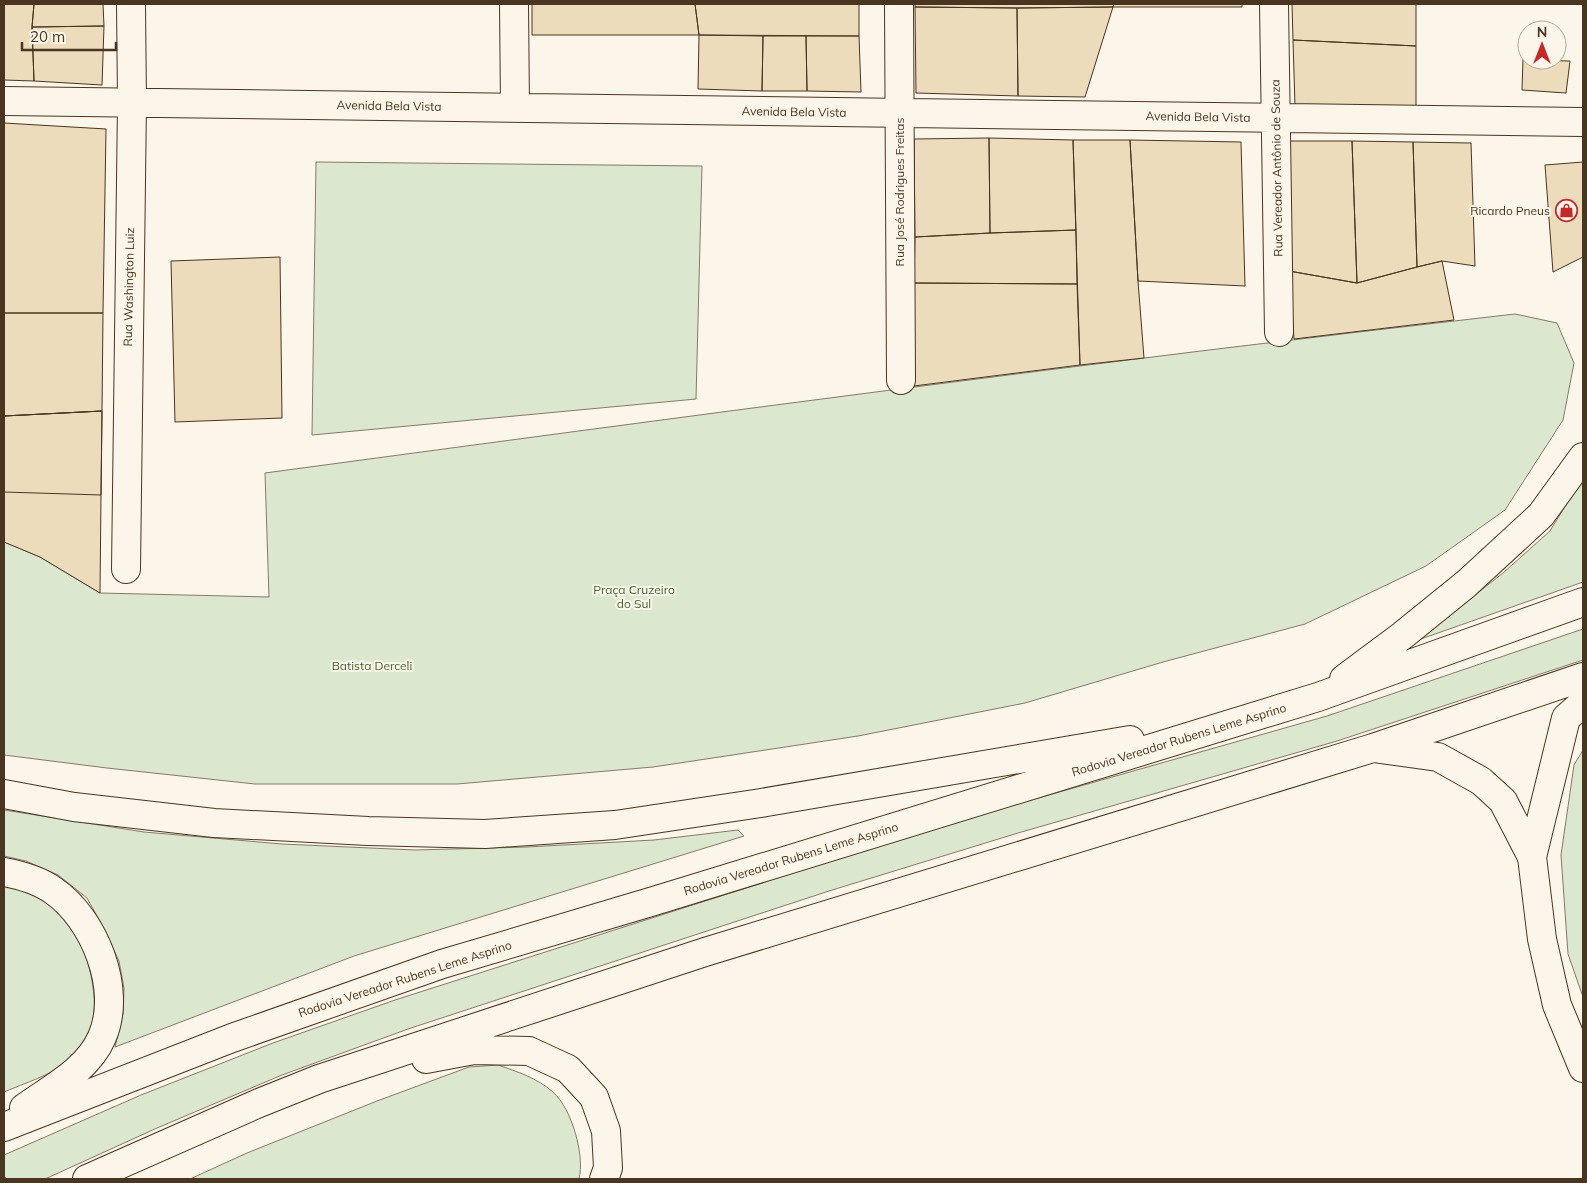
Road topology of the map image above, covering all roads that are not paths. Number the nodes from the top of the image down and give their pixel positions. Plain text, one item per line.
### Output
1 (131, 4) edge
2 (514, 4) edge
3 (899, 4) edge
4 (1274, 4) edge
5 (4, 102) edge
6 (132, 103) junction
7 (515, 108) junction
8 (899, 113) junction
9 (1277, 118) junction
10 (1583, 122) edge
11 (1279, 332) dead end
12 (901, 380) dead end
13 (1583, 457) edge
14 (126, 569) dead end
15 (1583, 602) edge
16 (1583, 677) edge
17 (1318, 697) junction
18 (1583, 703) edge
19 (1240, 721) junction
20 (1373, 748) junction
21 (4, 794) edge
22 (1532, 857) junction
23 (4, 872) edge
24 (1583, 1068) edge
25 (319, 1079) junction
26 (4, 1122) edge
27 (4, 1127) edge
28 (87, 1179) edge
29 (604, 1179) edge

1 - 6 main road, Rua Washington Luiz
2 - 7 main road
3 - 8 main road, Rua José Rodrigues Freitas
4 - 9 main road, Rua Vereador Antônio de Souza
5 - 6 main road, Avenida Bela Vista
6 - 7 main road, Avenida Bela Vista
6 - 14 main road, Rua Washington Luiz
7 - 8 main road, Avenida Bela Vista
8 - 9 main road, Avenida Bela Vista
8 - 12 main road, Rua José Rodrigues Freitas
9 - 10 main road, Avenida Bela Vista
9 - 11 main road, Rua Vereador Antônio de Souza
13 - 17 main road
15 - 17 main road, Rodovia Vereador Rubens Leme Asprino
16 - 20 main road
17 - 19 main road, Rodovia Vereador Rubens Leme Asprino
18 - 22 main road
19 - 21 main road
19 - 27 main road, Rodovia Vereador Rubens Leme Asprino
20 - 22 main road
20 - 25 main road
22 - 24 main road
23 - 26 main road
25 - 28 main road
25 - 29 main road

